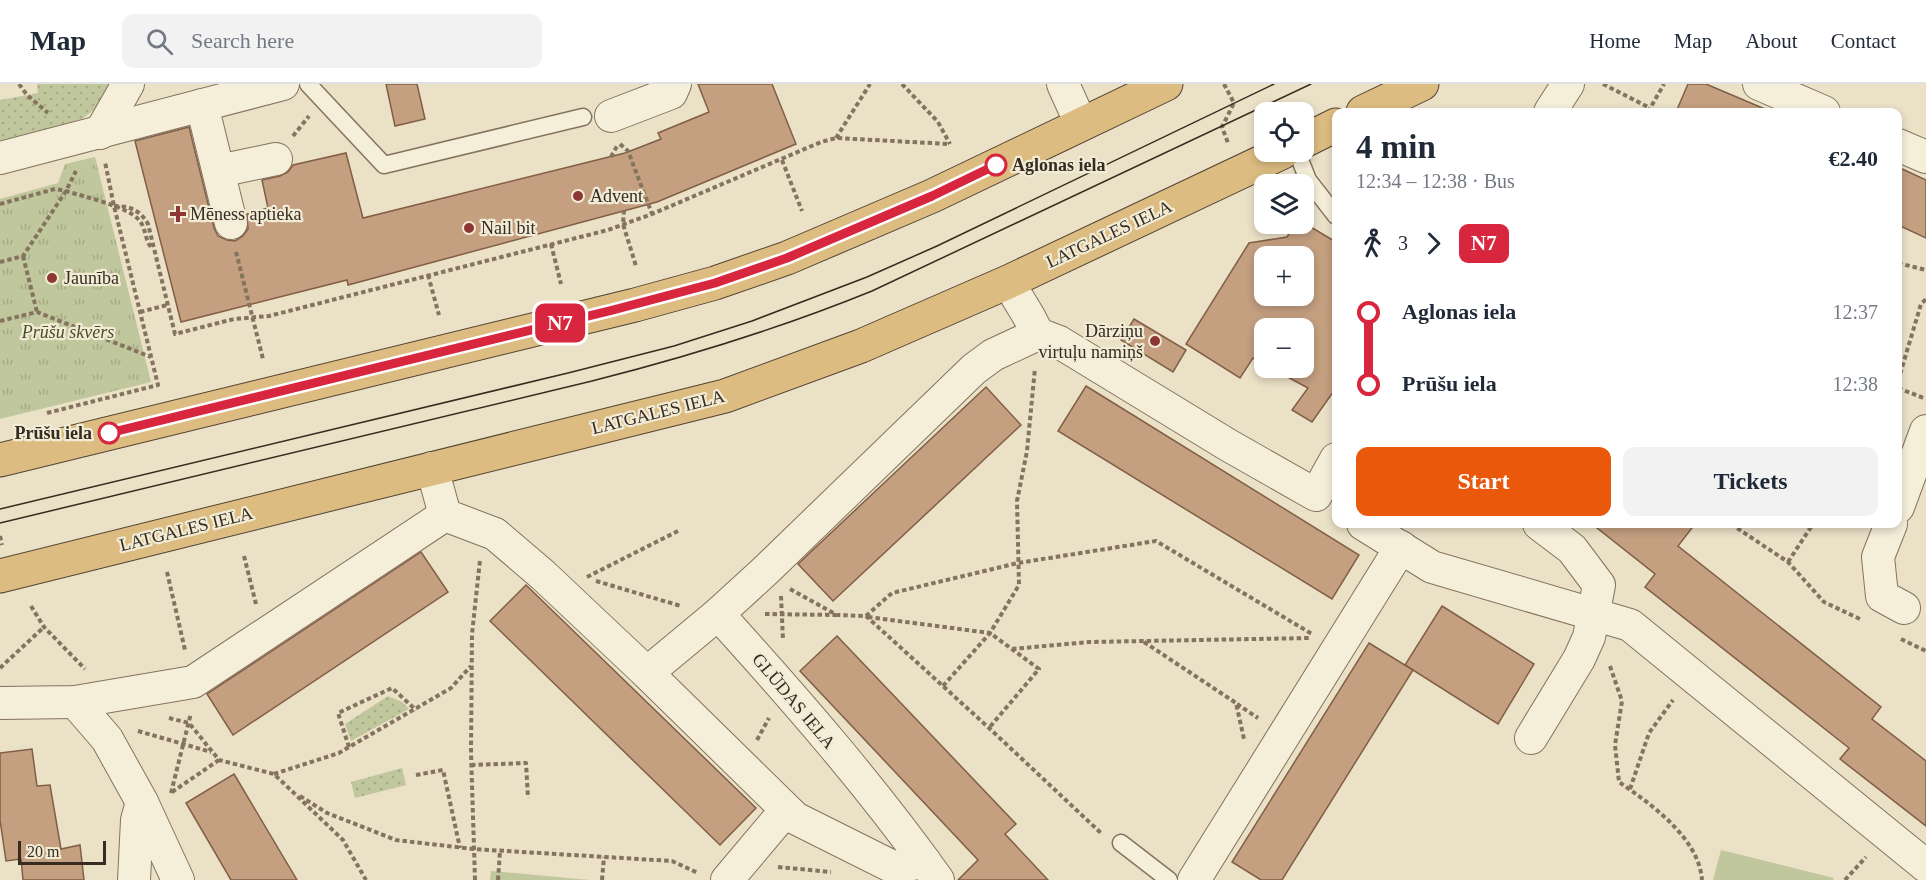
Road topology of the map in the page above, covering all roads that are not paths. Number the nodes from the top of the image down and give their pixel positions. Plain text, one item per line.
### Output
1 (128, 84) edge
2 (283, 84) edge
3 (308, 84) edge
4 (675, 84) edge
5 (1063, 84) edge
6 (1166, 84) edge
7 (1422, 84) edge
8 (1568, 84) edge
9 (1759, 84) edge
10 (202, 105) junction
11 (1371, 108) edge
12 (1553, 108) edge
13 (1815, 108) edge
14 (597, 117) joint
15 (1081, 124) junction
16 (1332, 127) edge
17 (1314, 136) edge
18 (98, 146) junction
19 (1902, 147) edge
20 (1926, 157) edge
21 (0, 159) edge
22 (276, 159) road end
23 (1261, 162) edge
24 (1300, 162) edge
25 (219, 171) junction
26 (1332, 211) edge
27 (231, 224) road end
28 (1008, 282) junction
29 (1038, 334) junction
30 (1926, 431) edge
31 (0, 460) edge
32 (432, 468) junction
33 (1332, 476) edge
34 (1902, 486) edge
35 (1326, 501) edge
36 (445, 515) junction
37 (1370, 528) edge
38 (1544, 528) edge
39 (1885, 528) edge
40 (1401, 547) junction
41 (0, 576) edge
42 (718, 614) junction
43 (1900, 622) road end
44 (1591, 625) junction
45 (647, 673) junction
46 (75, 702) junction
47 (0, 703) edge
48 (1531, 738) dead end
49 (142, 802) junction
50 (786, 810) junction
51 (1121, 843) road end
52 (1926, 866) edge
53 (931, 871) edge
54 (724, 873) edge
55 (134, 880) edge
56 (178, 880) edge
57 (1169, 880) edge
58 (1194, 880) edge

1 - 18 street
2 - 10 street
3 - 14 lane
4 - 14 street
5 - 15 street
6 - 15 highway
7 - 11 highway
8 - 12 street
9 - 13 street
10 - 18 street
10 - 25 street
15 - 31 highway
16 - 17 highway
18 - 21 street
19 - 20 street
22 - 25 street
23 - 28 highway, LATGALES IELA
24 - 26 lane
25 - 27 street
28 - 29 street
28 - 32 highway, LATGALES IELA
29 - 35 street
29 - 42 street
30 - 34 street
32 - 36 street
32 - 41 highway, LATGALES IELA
33 - 35 street
36 - 45 street, GLŪDAS IELA
36 - 46 street
37 - 40 street
38 - 44 street
39 - 43 street
40 - 44 street
40 - 58 street
42 - 45 street
42 - 53 street, GLŪDAS IELA
44 - 48 street
44 - 52 street
45 - 50 street, GLŪDAS IELA
46 - 47 street
46 - 49 street
49 - 55 street
49 - 56 street
50 - 53 street, GLŪDAS IELA
50 - 54 street
51 - 57 lane

